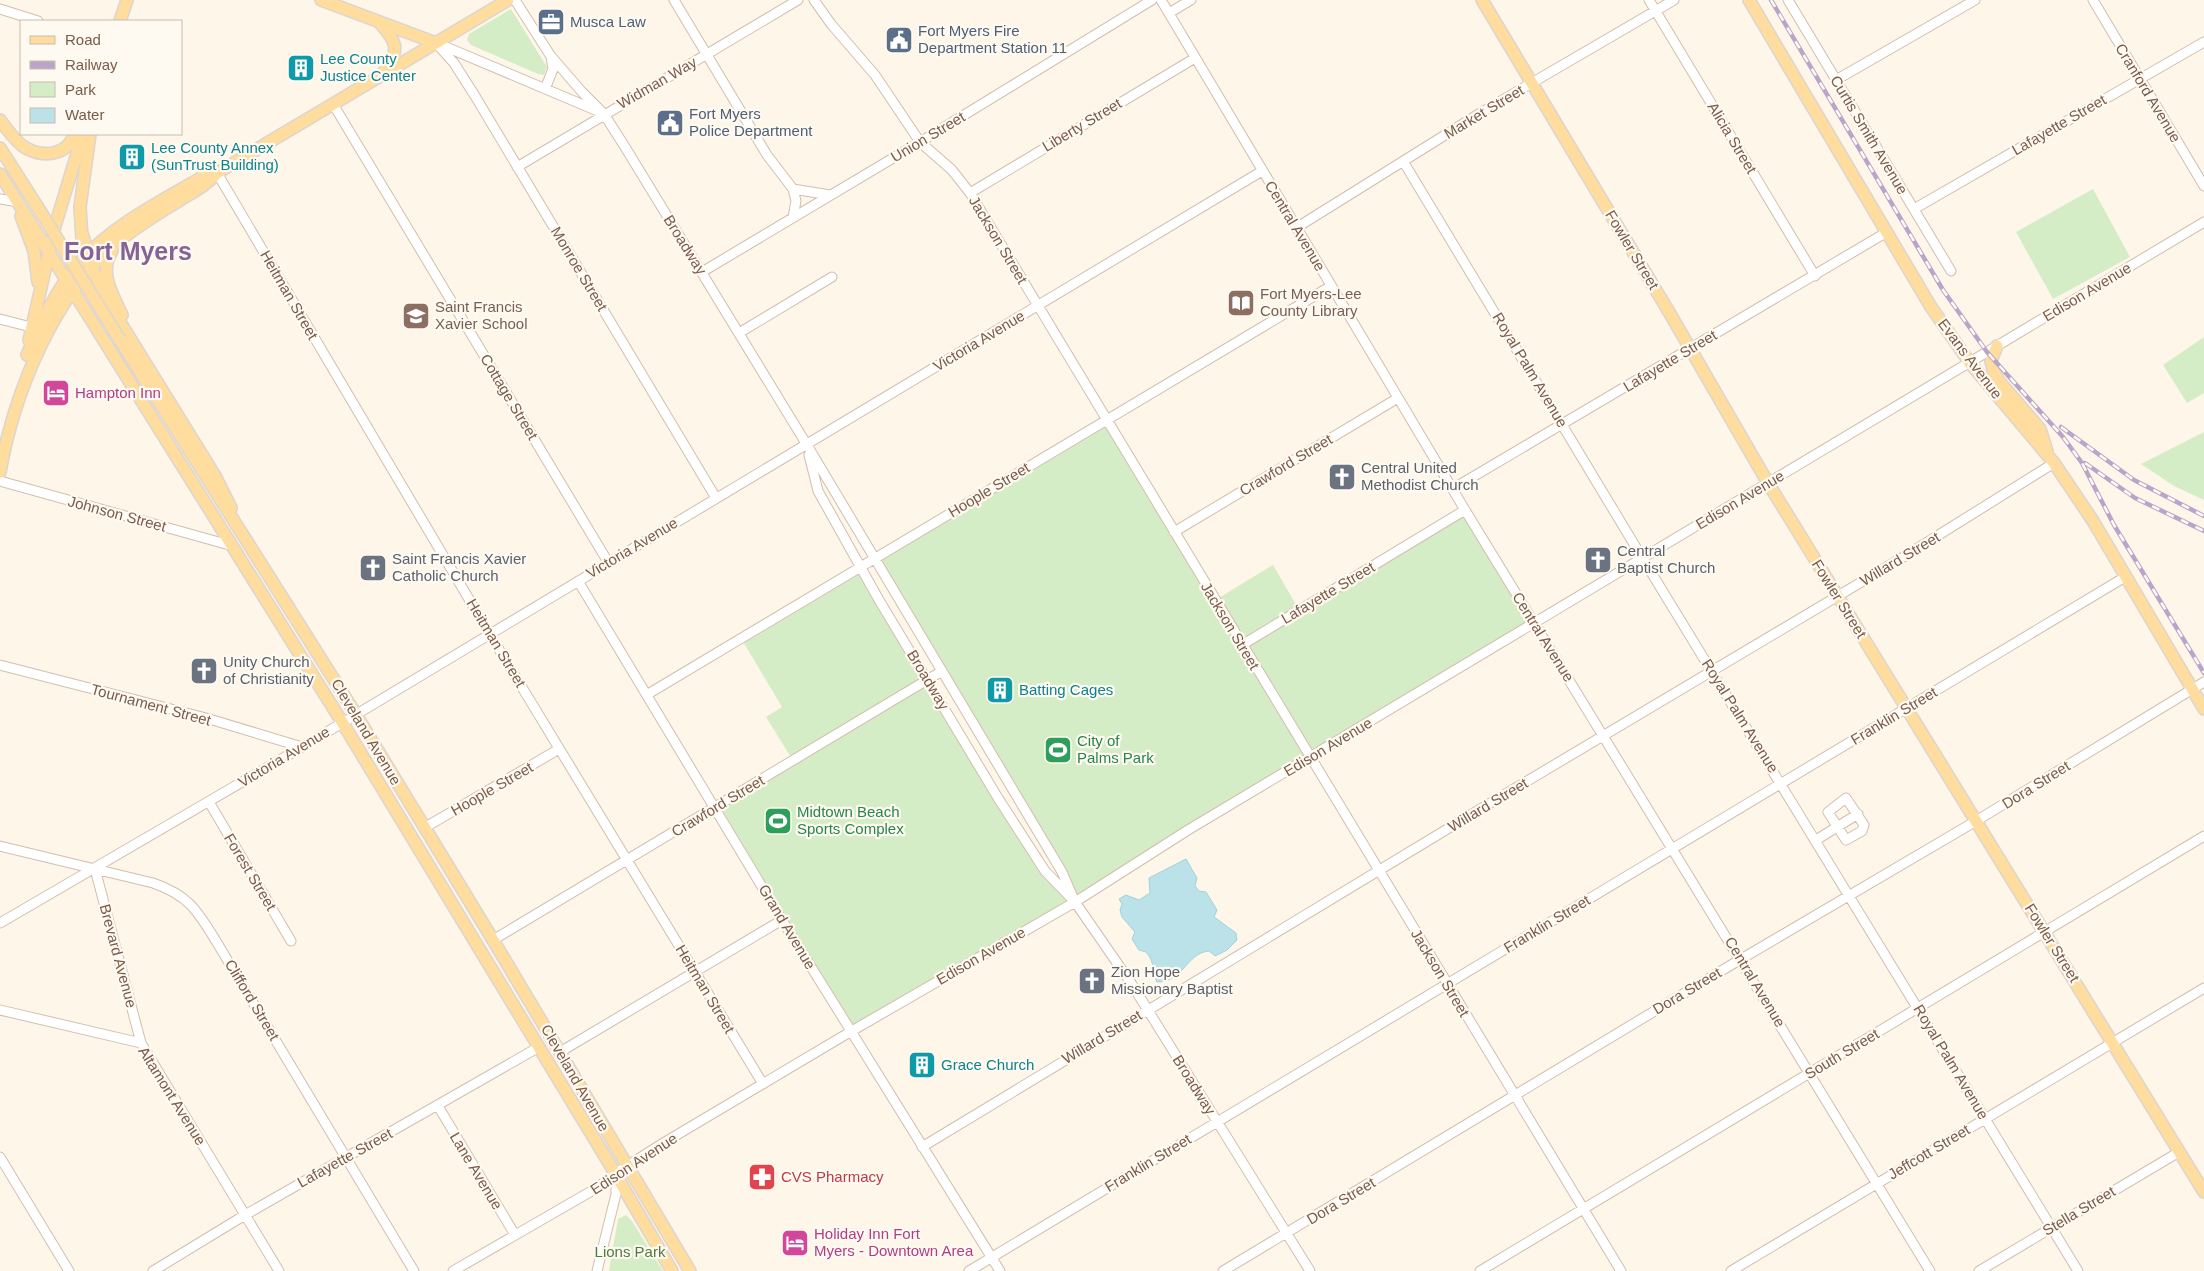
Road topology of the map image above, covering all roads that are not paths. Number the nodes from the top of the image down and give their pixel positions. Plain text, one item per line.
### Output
1 (127, 0) edge
2 (321, 0) edge
3 (508, 0) edge
4 (515, 0) edge
5 (674, 0) edge
6 (798, 0) edge
7 (814, 0) edge
8 (1152, 0) edge
9 (1161, 0) edge
10 (1191, 0) edge
11 (1482, 0) edge
12 (1649, 0) edge
13 (1674, 0) edge
14 (1750, 0) edge
15 (1788, 0) edge
16 (1975, 0) edge
17 (2093, 0) edge
18 (0, 9) edge
19 (1655, 10) junction
20 (1169, 14) junction
21 (35, 20) edge
22 (120, 20) edge
23 (379, 22) junction
24 (2204, 42) edge
25 (436, 43) junction
26 (707, 54) junction
27 (550, 55) junction
28 (1195, 58) junction
29 (378, 77) junction
30 (2140, 79) junction
31 (1836, 80) junction
32 (1532, 83) junction
33 (545, 89) junction
34 (333, 104) junction
35 (604, 114) junction
36 (0, 120) edge
37 (74, 135) edge
38 (83, 135) edge
39 (90, 135) edge
40 (920, 142) junction
41 (0, 148) edge
42 (74, 158) junction
43 (1403, 161) junction
44 (517, 167) junction
45 (1262, 171) junction
46 (217, 173) junction
47 (0, 174) edge
48 (2204, 186) edge
49 (793, 189) junction
50 (970, 193) junction
51 (830, 195) junction
52 (0, 199) edge
53 (18, 202) junction
54 (1914, 209) junction
55 (793, 217) junction
56 (2204, 222) edge
57 (1296, 228) junction
58 (1887, 232) junction
59 (82, 233) junction
60 (119, 241) junction
61 (49, 251) junction
62 (88, 254) junction
63 (56, 263) junction
64 (79, 263) junction
65 (92, 268) junction
66 (1951, 271) dead end
67 (702, 272) junction
68 (1815, 276) junction
69 (832, 277) dead end
70 (66, 281) junction
71 (1330, 286) junction
72 (38, 291) junction
73 (73, 293) junction
74 (1038, 306) junction
75 (0, 319) edge
76 (31, 327) junction
77 (739, 333) junction
78 (1997, 346) junction
79 (1690, 349) junction
80 (27, 355) junction
81 (1970, 363) junction
82 (152, 375) junction
83 (22, 388) junction
84 (1398, 398) junction
85 (1106, 420) junction
86 (1562, 425) junction
87 (807, 445) junction
88 (2052, 460) junction
89 (0, 468) edge
90 (0, 472) edge
91 (0, 481) edge
92 (1768, 483) junction
93 (1454, 488) junction
94 (716, 498) junction
95 (1465, 510) junction
96 (1174, 532) junction
97 (234, 546) junction
98 (249, 546) junction
99 (874, 559) junction
100 (1643, 559) junction
101 (608, 562) junction
102 (860, 568) junction
103 (2125, 577) junction
104 (578, 581) junction
105 (1837, 596) junction
106 (1535, 623) junction
107 (489, 633) junction
108 (1242, 645) junction
109 (0, 665) edge
110 (942, 671) junction
111 (1712, 672) junction
112 (928, 680) junction
113 (2204, 682) edge
114 (2192, 690) junction
115 (648, 694) junction
116 (1907, 708) junction
117 (2204, 709) edge
118 (355, 714) junction
119 (342, 722) junction
120 (1604, 736) junction
121 (302, 747) junction
122 (559, 749) junction
123 (1310, 758) junction
124 (1781, 783) junction
125 (209, 802) junction
126 (715, 808) junction
127 (1858, 814) junction
128 (1976, 821) junction
129 (1836, 827) junction
130 (424, 828) junction
131 (2204, 836) edge
132 (1816, 840) junction
133 (0, 846) edge
134 (1673, 848) junction
135 (626, 860) junction
136 (96, 869) junction
137 (1378, 871) junction
138 (1849, 896) junction
139 (1075, 902) junction
140 (460, 918) junction
141 (782, 920) junction
142 (0, 923) edge
143 (2046, 932) junction
144 (493, 940) junction
145 (292, 941) dead end
146 (1740, 959) junction
147 (696, 972) junction
148 (1446, 984) junction
149 (2204, 988) edge
150 (1918, 1008) junction
151 (0, 1010) edge
152 (1147, 1010) junction
153 (850, 1032) junction
154 (2112, 1042) junction
155 (141, 1043) junction
156 (539, 1047) junction
157 (560, 1052) junction
158 (1811, 1074) junction
159 (763, 1084) junction
160 (1514, 1096) junction
161 (438, 1106) junction
162 (1986, 1119) junction
163 (1217, 1122) junction
164 (922, 1147) junction
165 (2179, 1152) junction
166 (346, 1156) junction
167 (0, 1157) edge
168 (628, 1166) junction
169 (3, 1169) edge
170 (616, 1173) junction
171 (1877, 1183) junction
172 (2204, 1192) edge
173 (1584, 1209) junction
174 (245, 1215) junction
175 (2052, 1227) junction
176 (1286, 1234) junction
177 (515, 1235) junction
178 (991, 1257) junction
179 (69, 1271) edge
180 (153, 1271) edge
181 (279, 1271) edge
182 (414, 1271) edge
183 (452, 1271) edge
184 (597, 1271) edge
185 (672, 1271) edge
186 (690, 1271) edge
187 (969, 1271) edge
188 (1000, 1271) edge
189 (1223, 1271) edge
190 (1310, 1271) edge
191 (1480, 1271) edge
192 (1621, 1271) edge
193 (1732, 1271) edge
194 (1930, 1271) edge
195 (1979, 1271) edge
196 (2078, 1271) edge

1 - 22 main road
2 - 23 main road
3 - 25 main road
4 - 27 street, Broadway
5 - 26 street
6 - 26 street, Widman Way
7 - 40 street, Jackson Street
8 - 40 street, Union Street
9 - 20 street, Central Avenue
10 - 20 street
11 - 32 main road, Fowler Street
12 - 19 street, Alicia Street
13 - 19 street, Market Street
14 - 58 main road, Evans Avenue
15 - 31 street, Curtis Smith Avenue
16 - 31 street
17 - 30 street, Cranford Avenue
18 - 21 street
19 - 32 street, Market Street
19 - 68 street, Alicia Street
20 - 28 street, Central Avenue
23 - 25 main road
23 - 29 main road
24 - 30 street, Lafayette Street
25 - 29 main road
25 - 33 street
25 - 44 street, Monroe Street
26 - 35 street, Widman Way
26 - 49 street
27 - 33 street
27 - 35 street, Broadway
28 - 45 street, Central Avenue
28 - 50 street, Liberty Street
29 - 34 main road
30 - 48 street, Cranford Avenue
30 - 54 street, Lafayette Street
31 - 54 street, Curtis Smith Avenue
32 - 43 street, Market Street
32 - 79 main road, Fowler Street
33 - 35 street
34 - 46 main road
34 - 101 street, Cottage Street
35 - 44 street, Widman Way
35 - 67 street, Broadway
36 - 37 main road
38 - 42 main road
39 - 59 main road
40 - 50 street, Jackson Street
40 - 51 street, Union Street
41 - 98 main road, Cleveland Avenue, bridge
42 - 61 main road
42 - 63 main road
43 - 57 street, Market Street
43 - 86 street, Royal Palm Avenue
44 - 94 street, Monroe Street
45 - 57 street, Central Avenue
45 - 74 street, Victoria Avenue
46 - 60 main road
46 - 62 main road
46 - 107 street, Heitman Street
47 - 53 main road, Cleveland Avenue
49 - 51 street
49 - 55 street
50 - 74 street, Jackson Street
51 - 55 street, Union Street
52 - 53 street
53 - 61 main road, Cleveland Avenue
53 - 72 main road
54 - 66 street, Curtis Smith Avenue
55 - 67 street, Union Street
56 - 78 street, Edison Avenue
57 - 71 street, Central Avenue
58 - 68 street, Lafayette Street
58 - 81 main road, Evans Avenue
59 - 62 main road
59 - 64 main road
60 - 65 main road
60 - 82 main road
61 - 63 main road, Cleveland Avenue
61 - 72 main road
62 - 64 main road
62 - 65 main road
63 - 70 main road, Cleveland Avenue
64 - 70 main road
64 - 73 main road
65 - 73 main road
65 - 82 main road
67 - 77 street, Broadway
68 - 79 street, Lafayette Street
69 - 77 street
70 - 73 main road, Cleveland Avenue
70 - 80 main road
71 - 84 street, Central Avenue
71 - 85 street, Hoople Street
72 - 76 main road
73 - 83 main road
73 - 97 main road, Cleveland Avenue
74 - 85 street, Jackson Street
74 - 87 street, Victoria Avenue
75 - 76 street
76 - 80 main road
77 - 87 street, Broadway
78 - 81 street, Edison Avenue
78 - 88 main road
79 - 86 street, Lafayette Street
79 - 92 main road, Fowler Street
80 - 83 main road
81 - 88 main road, Evans Avenue
81 - 92 street, Edison Avenue
82 - 98 main road
83 - 89 main road
84 - 93 street, Central Avenue
84 - 96 street, Crawford Street
85 - 96 street, Jackson Street
85 - 99 street, Hoople Street
86 - 93 street, Lafayette Street
86 - 100 street, Royal Palm Avenue
87 - 94 street, Victoria Avenue
87 - 99 street, Broadway
87 - 102 street, Broadway
88 - 103 main road, Evans Avenue
88 - 105 street, Willard Street
89 - 90 main road
91 - 97 street, Johnson Street
92 - 100 street, Edison Avenue
92 - 105 main road, Fowler Street
93 - 95 street, Central Avenue
94 - 101 street, Victoria Avenue
95 - 106 street, Central Avenue
95 - 108 street, Lafayette Street
96 - 108 street, Jackson Street
97 - 119 main road, Cleveland Avenue
98 - 118 main road, Cleveland Avenue
99 - 102 street, Hoople Street
99 - 110 street, Broadway
100 - 106 street, Edison Avenue
100 - 111 street, Royal Palm Avenue
101 - 104 street, Victoria Avenue
102 - 112 street, Broadway
102 - 115 street, Hoople Street
103 - 114 main road, Evans Avenue
103 - 116 street, Franklin Street
104 - 107 street, Victoria Avenue
104 - 115 street, Grand Avenue
105 - 111 street, Willard Street
105 - 116 main road, Fowler Street
106 - 120 street, Central Avenue
106 - 123 street, Edison Avenue
107 - 118 street, Victoria Avenue
107 - 122 street, Heitman Street
108 - 123 street, Jackson Street
109 - 121 street, Tournament Street
110 - 112 street, Crawford Street
110 - 139 street, Broadway
111 - 120 street, Willard Street
111 - 124 street, Royal Palm Avenue
112 - 126 street, Crawford Street
112 - 139 street, Broadway
113 - 114 street, Dora Street
114 - 117 main road, Evans Avenue
114 - 128 street, Dora Street
115 - 126 street, Grand Avenue
116 - 124 street, Franklin Street
116 - 128 main road, Fowler Street
118 - 119 street, Victoria Avenue
118 - 130 main road, Cleveland Avenue
119 - 121 street, Victoria Avenue
119 - 140 main road, Cleveland Avenue
120 - 134 street, Central Avenue
120 - 137 street, Willard Street
121 - 125 street, Victoria Avenue
122 - 130 street, Hoople Street
122 - 135 street, Heitman Street
123 - 137 street, Jackson Street
123 - 139 street, Edison Avenue
124 - 132 street, Royal Palm Avenue
124 - 134 street, Franklin Street
125 - 136 street, Victoria Avenue
125 - 145 street, Forest Street
126 - 135 street, Crawford Street
126 - 141 street, Grand Avenue
127 - 129 street
127 - 129 street
127 - 129 street
128 - 138 street, Dora Street
128 - 143 main road, Fowler Street
129 - 132 street
130 - 144 main road, Cleveland Avenue
131 - 143 street, South Street
132 - 138 street, Royal Palm Avenue
133 - 136 street, Clifford Street
134 - 146 street, Central Avenue
134 - 148 street, Franklin Street
135 - 144 street, Crawford Street
135 - 147 street, Heitman Street
136 - 142 street, Victoria Avenue
136 - 155 street, Brevard Avenue
136 - 166 street, Clifford Street
137 - 148 street, Jackson Street
137 - 152 street, Willard Street
138 - 146 street, Dora Street
138 - 150 street, Royal Palm Avenue
139 - 152 street, Broadway
139 - 153 street, Edison Avenue
140 - 144 main road
140 - 156 main road, Cleveland Avenue
141 - 147 street
141 - 153 street, Grand Avenue
143 - 150 street, South Street
143 - 154 main road, Fowler Street
144 - 157 main road, Cleveland Avenue
146 - 158 street, Central Avenue
146 - 160 street, Dora Street
147 - 157 street
147 - 159 street, Heitman Street
148 - 160 street, Jackson Street
148 - 163 street, Franklin Street
149 - 154 street, Jeffcott Street
150 - 158 street, South Street
150 - 162 street, Royal Palm Avenue
151 - 155 street, Altamont Avenue
152 - 163 street, Broadway
152 - 164 street, Willard Street
153 - 159 street, Edison Avenue
153 - 164 street, Grand Avenue
154 - 162 street, Jeffcott Street
154 - 165 main road, Fowler Street
155 - 174 street, Altamont Avenue
156 - 161 street, Lafayette Street
156 - 170 main road, Cleveland Avenue
157 - 168 main road, Cleveland Avenue
158 - 171 street, Central Avenue
158 - 173 street, South Street
159 - 168 street, Edison Avenue
160 - 173 street, Jackson Street
160 - 176 street, Dora Street
161 - 166 street, Lafayette Street
161 - 177 street, Lane Avenue
162 - 171 street, Jeffcott Street
162 - 175 street, Royal Palm Avenue
163 - 176 street, Broadway
163 - 178 street, Franklin Street
164 - 178 street, Grand Avenue
165 - 172 main road, Fowler Street
165 - 175 street, Stella Street
166 - 174 street, Lafayette Street
166 - 182 street, Clifford Street
167 - 169 street
168 - 170 street, Edison Avenue
168 - 186 main road, Cleveland Avenue
169 - 179 street
170 - 177 street, Edison Avenue
170 - 184 street
170 - 185 main road, Cleveland Avenue
171 - 193 street, Jeffcott Street
171 - 194 street, Central Avenue
173 - 191 street, South Street
173 - 192 street, Jackson Street
174 - 180 street, Lafayette Street
174 - 181 street, Altamont Avenue
175 - 195 street, Stella Street
175 - 196 street, Royal Palm Avenue
176 - 189 street, Dora Street
176 - 190 street, Broadway
177 - 183 street, Edison Avenue
178 - 187 street, Franklin Street
178 - 188 street, Grand Avenue

